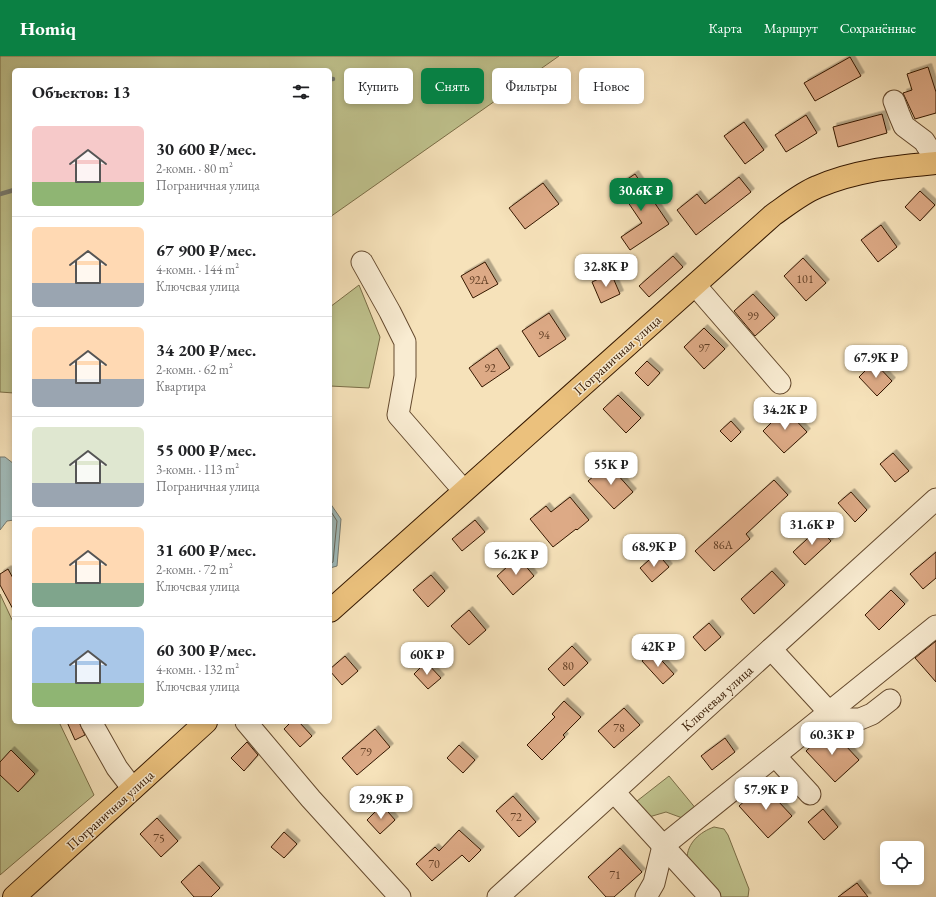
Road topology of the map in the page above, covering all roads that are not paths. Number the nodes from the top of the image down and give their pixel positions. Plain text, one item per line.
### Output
1 (894, 101) dead end
2 (935, 163) edge
3 (362, 262) dead end
4 (695, 285) junction
5 (780, 383) dead end
6 (464, 491) junction
7 (936, 499) edge
8 (332, 609) edge
9 (936, 626) edge
10 (771, 649) junction
11 (872, 677) junction
12 (829, 712) junction
13 (92, 724) edge
14 (204, 724) edge
15 (248, 724) edge
16 (774, 756) junction
17 (133, 789) junction
18 (614, 792) junction
19 (810, 794) dead end
20 (663, 846) junction
21 (14, 897) edge
22 (400, 897) edge
23 (498, 897) edge
24 (646, 897) edge
25 (710, 897) edge

1 - 2 street
2 - 4 main road, Пограничная улица
3 - 6 street
4 - 5 street
4 - 6 main road, Пограничная улица
6 - 8 main road, Пограничная улица
7 - 10 street, Ключевая улица
9 - 11 street
10 - 12 street
10 - 18 street, Ключевая улица
11 - 12 street
11 - 12 street
12 - 16 street
13 - 17 street
14 - 17 main road, Пограничная улица
15 - 22 street
16 - 19 street
16 - 20 street
17 - 21 main road, Пограничная улица
18 - 20 street
18 - 23 street, Ключевая улица
20 - 24 street
20 - 25 street

